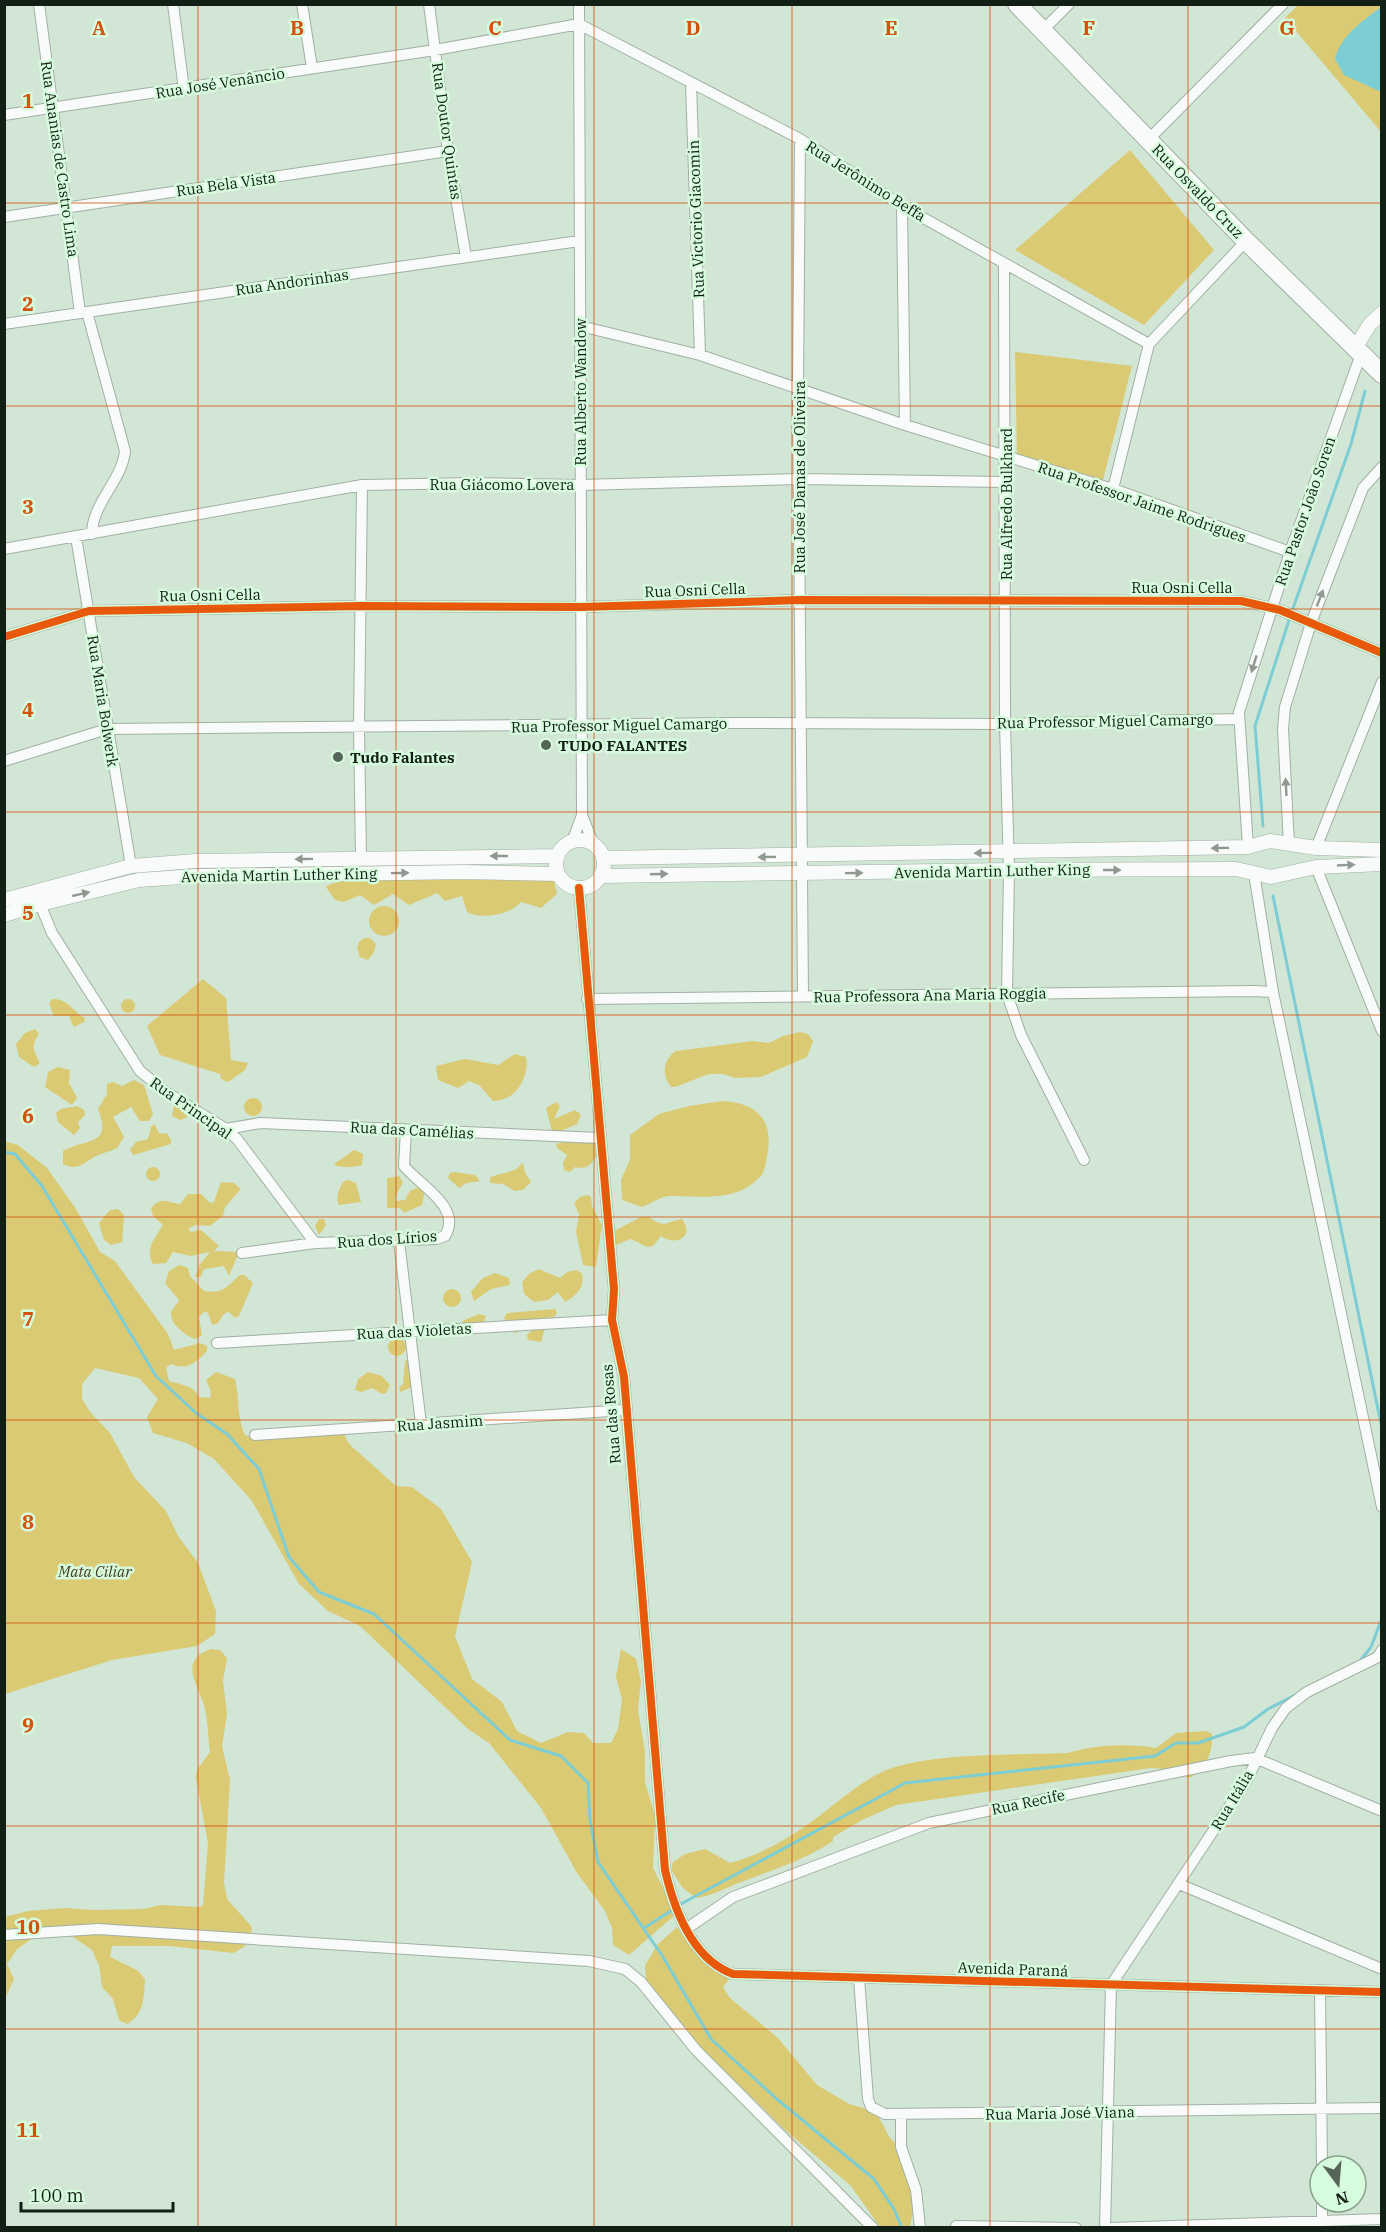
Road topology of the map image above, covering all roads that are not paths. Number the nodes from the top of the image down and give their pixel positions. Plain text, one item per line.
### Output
1 (39, 4) edge
2 (172, 4) edge
3 (302, 4) edge
4 (429, 4) edge
5 (579, 4) edge
6 (1017, 4) edge
7 (1069, 4) edge
8 (1283, 4) edge
9 (579, 24) junction
10 (1043, 30) junction
11 (435, 50) junction
12 (312, 68) junction
13 (691, 83) junction
14 (184, 90) junction
15 (53, 108) junction
16 (4, 115) edge
17 (800, 139) junction
18 (1148, 140) junction
19 (448, 151) junction
20 (902, 206) junction
21 (66, 208) junction
22 (4, 217) edge
23 (579, 241) junction
24 (1246, 241) junction
25 (466, 257) junction
26 (1004, 263) junction
27 (84, 312) junction
28 (1382, 313) edge
29 (4, 324) edge
30 (580, 326) junction
31 (1149, 344) junction
32 (1358, 351) junction
33 (700, 355) junction
34 (1380, 371) edge
35 (798, 389) junction
36 (905, 425) junction
37 (1005, 456) junction
38 (1382, 467) edge
39 (799, 479) junction
40 (1005, 482) junction
41 (362, 485) junction
42 (581, 485) junction
43 (1113, 489) junction
44 (92, 534) junction
45 (76, 537) junction
46 (4, 549) edge
47 (1290, 552) junction
48 (800, 600) junction
49 (1006, 600) junction
50 (361, 606) junction
51 (582, 607) junction
52 (1275, 610) junction
53 (89, 611) junction
54 (1311, 623) junction
55 (4, 637) edge
56 (1382, 653) edge
57 (1382, 682) edge
58 (1238, 718) junction
59 (800, 724) junction
60 (1005, 724) junction
61 (359, 726) junction
62 (583, 726) junction
63 (107, 729) junction
64 (4, 761) edge
65 (582, 815) junction
66 (572, 842) junction
67 (592, 843) junction
68 (1289, 845) junction
69 (1248, 847) junction
70 (1316, 849) junction
71 (1137, 850) junction
72 (1375, 850) edge
73 (1009, 853) junction
74 (558, 856) junction
75 (803, 856) junction
76 (361, 858) junction
77 (603, 858) junction
78 (196, 861) junction
79 (1376, 864) edge
80 (132, 866) junction
81 (1316, 867) junction
82 (1009, 870) junction
83 (1136, 870) junction
84 (1288, 871) junction
85 (803, 873) junction
86 (1254, 873) junction
87 (558, 874) junction
88 (196, 876) junction
89 (600, 876) junction
90 (579, 888) junction
91 (35, 890) junction
92 (4, 900) edge
93 (40, 904) junction
94 (4, 915) edge
95 (1273, 993) junction
96 (1007, 994) junction
97 (803, 996) junction
98 (587, 999) junction
99 (1382, 1031) edge
100 (226, 1129) junction
101 (406, 1130) junction
102 (599, 1138) junction
103 (1084, 1160) dead end
104 (399, 1241) junction
105 (315, 1244) junction
106 (242, 1253) dead end
107 (612, 1320) junction
108 (410, 1331) junction
109 (217, 1342) dead end
110 (625, 1410) junction
111 (422, 1424) junction
112 (255, 1435) dead end
113 (1382, 1507) edge
114 (1380, 1655) edge
115 (1255, 1758) junction
116 (1382, 1811) edge
117 (1179, 1884) junction
118 (676, 1905) joint
119 (686, 1929) junction
120 (4, 1935) edge
121 (1382, 1969) edge
122 (859, 1978) junction
123 (1111, 1985) junction
124 (1320, 1990) junction
125 (1382, 1992) edge
126 (1322, 2108) junction
127 (1382, 2108) edge
128 (1107, 2112) junction
129 (901, 2115) junction
130 (1322, 2154) edge
131 (1322, 2214) edge
132 (1322, 2219) junction
133 (1382, 2219) edge
134 (956, 2226) edge
135 (873, 2228) edge
136 (920, 2228) edge
137 (1076, 2228) edge
138 (1105, 2228) edge
139 (1112, 2228) edge

1 - 15 street, Rua Ananias de Castro Lima
2 - 14 street
3 - 12 street
4 - 11 street, Rua Doutor Quintas
5 - 9 street, Rua Alberto Wandow
6 - 10 highway, Rua Osvaldo Cruz
7 - 10 street
8 - 18 street
9 - 11 street, Rua José Venâncio
9 - 13 street, Rua Jerônimo Beffa
9 - 23 street, Rua Alberto Wandow
10 - 18 highway, Rua Osvaldo Cruz
11 - 12 street, Rua José Venâncio
11 - 19 street, Rua Doutor Quintas
12 - 14 street, Rua José Venâncio
13 - 17 street, Rua Jerônimo Beffa
13 - 33 street, Rua Victorio Giacomin
14 - 15 street, Rua José Venâncio
15 - 16 street, Rua José Venâncio
15 - 21 street, Rua Ananias de Castro Lima
17 - 20 street, Rua Jerônimo Beffa
17 - 35 street, Rua José Damas de Oliveira
18 - 24 highway, Rua Osvaldo Cruz
19 - 21 street, Rua Bela Vista
19 - 25 street, Rua Doutor Quintas
20 - 26 street, Rua Jerônimo Beffa
20 - 36 street
21 - 22 street, Rua Bela Vista
21 - 27 street, Rua Ananias de Castro Lima
23 - 25 street, Rua Andorinhas
23 - 30 street, Rua Alberto Wandow
24 - 31 street
24 - 32 highway, Rua Osvaldo Cruz
25 - 27 street, Rua Andorinhas
26 - 31 street, Rua Jerônimo Beffa
26 - 37 street, Rua Alfredo Bulkhard
27 - 29 street, Rua Andorinhas
27 - 44 street, Rua Ananias de Castro Lima
28 - 32 main road
30 - 33 street, Rua Professor Jaime Rodrigues
30 - 42 street, Rua Alberto Wandow
31 - 43 street
32 - 34 highway, Rua Osvaldo Cruz
32 - 47 street, Rua Pastor João Soren
33 - 35 street, Rua Professor Jaime Rodrigues
35 - 36 street, Rua Professor Jaime Rodrigues
35 - 39 street, Rua José Damas de Oliveira
36 - 37 street, Rua Professor Jaime Rodrigues
37 - 40 street, Rua Alfredo Bulkhard
37 - 43 street, Rua Professor Jaime Rodrigues
54 -> 38 street
39 - 40 street, Rua Giácomo Lovera
39 - 42 street, Rua Giácomo Lovera
39 - 48 street, Rua José Damas de Oliveira
40 - 49 street, Rua Alfredo Bulkhard
41 - 42 street, Rua Giácomo Lovera
41 - 44 street, Rua Giácomo Lovera
41 - 50 street
42 - 51 street, Rua Alberto Wandow
43 - 47 street, Rua Professor Jaime Rodrigues
44 - 45 street, Rua Giácomo Lovera
45 - 46 street, Rua Giácomo Lovera
45 - 53 street, Rua Maria Bolwerk
47 - 52 street, Rua Pastor João Soren
48 - 49 street, Rua Osni Cella
48 - 51 street, Rua Osni Cella
48 - 59 street, Rua José Damas de Oliveira
49 - 52 street, Rua Osni Cella
49 - 60 street, Rua Alfredo Bulkhard
50 - 51 street, Rua Osni Cella
50 - 53 street, Rua Osni Cella
50 - 61 street
51 - 62 street, Rua Alberto Wandow
52 - 54 street, Rua Osni Cella
52 -> 58 street, Rua Pastor João Soren
53 - 55 street, Rua Osni Cella
53 - 63 street, Rua Maria Bolwerk
54 - 56 street, Rua Osni Cella
68 -> 54 street
57 - 70 street
58 - 60 street, Rua Professor Miguel Camargo
58 - 69 street, Rua Pastor João Soren
59 - 60 street, Rua Professor Miguel Camargo
59 - 62 street, Rua Professor Miguel Camargo
59 - 75 street, Rua José Damas de Oliveira
60 - 73 street, Rua Alfredo Bulkhard
61 - 62 street, Rua Professor Miguel Camargo
61 - 63 street, Rua Professor Miguel Camargo
61 - 76 street
62 - 65 street, Rua Alberto Wandow
63 - 64 street, Rua Professor Miguel Camargo
63 - 80 street, Rua Maria Bolwerk
65 - 66 street, Rua Alberto Wandow
65 - 67 street, Rua Alberto Wandow
66 - 67 main road
66 - 74 main road
67 - 77 main road
68 - 69 main road, Avenida Martin Luther King
68 - 70 main road, Avenida Martin Luther King
68 - 84 main road
69 -> 71 main road, Avenida Martin Luther King
69 - 86 main road
70 - 72 main road, Avenida Martin Luther King
71 - 73 main road, Avenida Martin Luther King
71 - 83 main road
72 - 79 main road
73 -> 75 main road, Avenida Martin Luther King
73 - 82 street, Rua Alfredo Bulkhard
74 -> 76 main road, Avenida Martin Luther King
74 - 87 main road
75 -> 77 main road, Avenida Martin Luther King
75 - 85 street, Rua José Damas de Oliveira
76 -> 78 main road, Avenida Martin Luther King
77 - 89 main road
78 - 80 main road, Avenida Martin Luther King
78 - 88 main road
81 -> 79 main road, Avenida Martin Luther King
80 - 91 main road, Avenida Martin Luther King
81 - 84 main road, Avenida Martin Luther King
81 - 99 street
82 -> 83 main road, Avenida Martin Luther King
85 -> 82 main road, Avenida Martin Luther King
82 - 96 street, Rua Alfredo Bulkhard
83 - 86 main road, Avenida Martin Luther King
84 - 86 main road, Avenida Martin Luther King
89 -> 85 main road, Avenida Martin Luther King
85 - 97 street, Rua José Damas de Oliveira
86 - 95 street
88 -> 87 main road, Avenida Martin Luther King
87 - 90 main road
93 -> 88 main road, Avenida Martin Luther King
89 - 90 main road
90 - 98 street, Rua das Rosas
91 - 92 main road, Avenida Martin Luther King
91 - 93 street, Rua Principal
93 - 94 main road, Avenida Martin Luther King
93 - 100 street, Rua Principal
95 - 96 street, Rua Professora Ana Maria Roggia
95 - 113 street
96 - 97 street, Rua Professora Ana Maria Roggia
96 - 103 street, Rua Alfredo Bulkhard
97 - 98 street, Rua Professora Ana Maria Roggia
98 - 102 street, Rua das Rosas
100 - 101 street, Rua das Camélias
100 - 105 street, Rua Principal
101 - 102 street, Rua das Camélias
101 - 104 street, Rua dos Lírios
102 - 107 street, Rua das Rosas
104 - 105 street, Rua dos Lírios
104 - 108 street
105 - 106 street, Rua dos Lírios
107 - 108 street, Rua das Violetas
107 - 110 street, Rua das Rosas
108 - 109 street, Rua das Violetas
108 - 111 street
110 - 111 street, Rua Jasmim
110 - 118 street, Rua das Rosas
111 - 112 street, Rua Jasmim
114 - 115 street, Rua Itália
115 - 116 street
115 - 117 street, Rua Itália
115 - 119 street, Rua Recife
117 - 121 street
117 - 123 street, Rua Itália
118 - 119 street, Avenida Paraná
119 - 122 street, Avenida Paraná
120 - 135 street
122 - 123 street, Avenida Paraná
122 - 129 street, Rua Maria José Viana
123 - 124 street, Avenida Paraná
123 - 128 street
124 - 125 street, Avenida Paraná
124 - 126 street
126 - 127 street, Rua Maria José Viana
126 - 128 street, Rua Maria José Viana
126 - 130 street
128 - 129 street, Rua Maria José Viana
128 - 138 street
129 - 136 street
131 - 132 street
132 - 133 street
132 - 139 street
134 - 137 street

